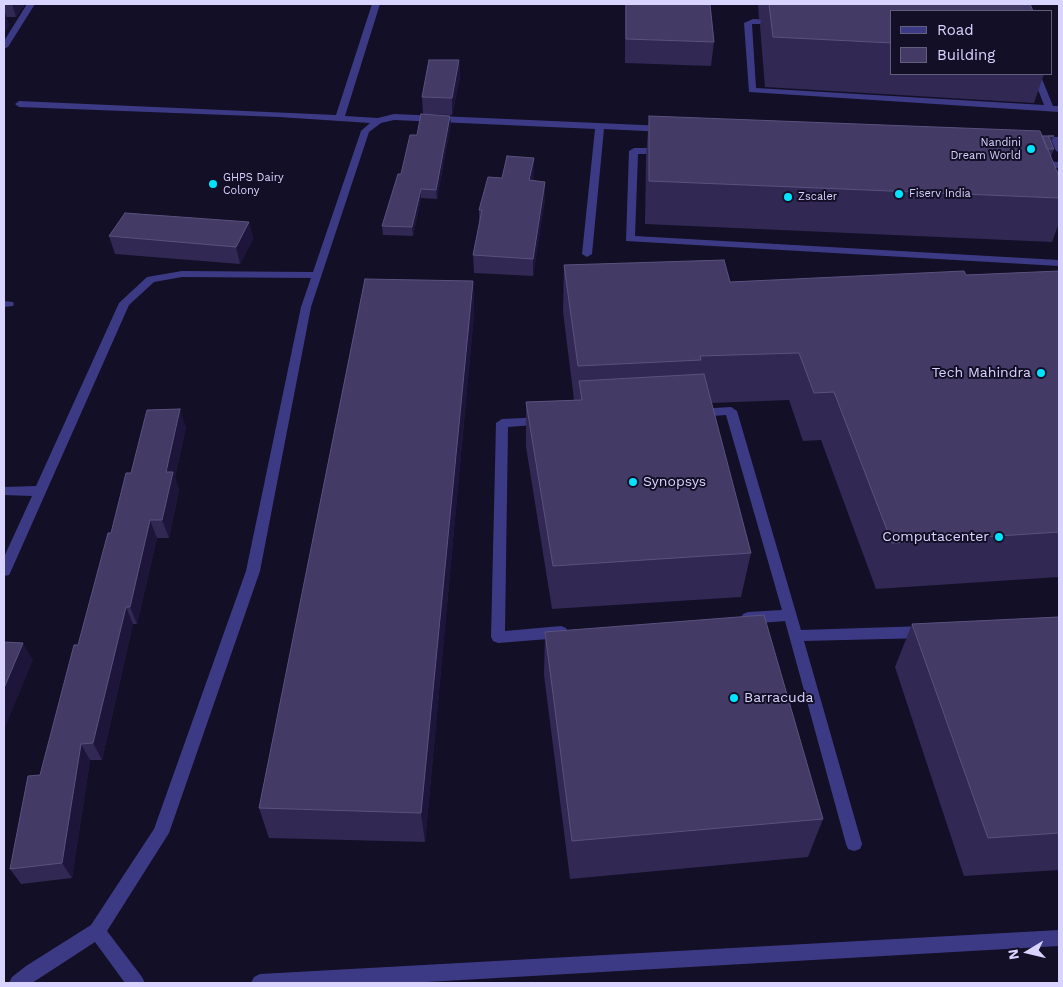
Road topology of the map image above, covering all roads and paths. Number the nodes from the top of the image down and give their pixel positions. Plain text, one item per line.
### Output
1 (31, 4) edge
2 (376, 4) edge
3 (13, 21) dead end
4 (22, 21) junction
5 (783, 22) edge
6 (4, 47) edge
7 (1037, 75) edge
8 (18, 104) dead end
9 (1055, 109) edge
10 (340, 118) junction
11 (378, 121) junction
12 (600, 127) junction
13 (679, 130) edge
14 (1025, 139) edge
15 (1059, 149) edge
16 (673, 152) edge
17 (1026, 164) edge
18 (1059, 165) edge
19 (587, 254) dead end
20 (1059, 263) edge
21 (316, 275) junction
22 (682, 414) edge
23 (552, 421) edge
24 (4, 491) edge
25 (40, 492) junction
26 (4, 571) edge
27 (791, 615) junction
28 (732, 619) edge
29 (576, 631) edge
30 (942, 632) edge
31 (796, 636) junction
32 (854, 844) dead end
33 (97, 931) junction
34 (1059, 938) edge
35 (18, 983) edge
36 (136, 983) edge
37 (260, 983) edge

1 - 4 street
2 - 10 street
3 - 4 street
4 - 6 street
5 - 9 street
7 - 9 street
8 - 10 street
10 - 11 street
11 - 12 street
11 - 21 street
12 - 13 street
12 - 19 street
14 - 15 street
16 - 20 street
17 - 18 street
21 - 25 street
21 - 33 street
22 - 27 street
23 - 29 street
24 - 25 street
25 - 26 street
27 - 28 street
27 - 31 street
30 - 31 street
31 - 32 street
33 - 35 street
33 - 36 street
34 - 37 street

